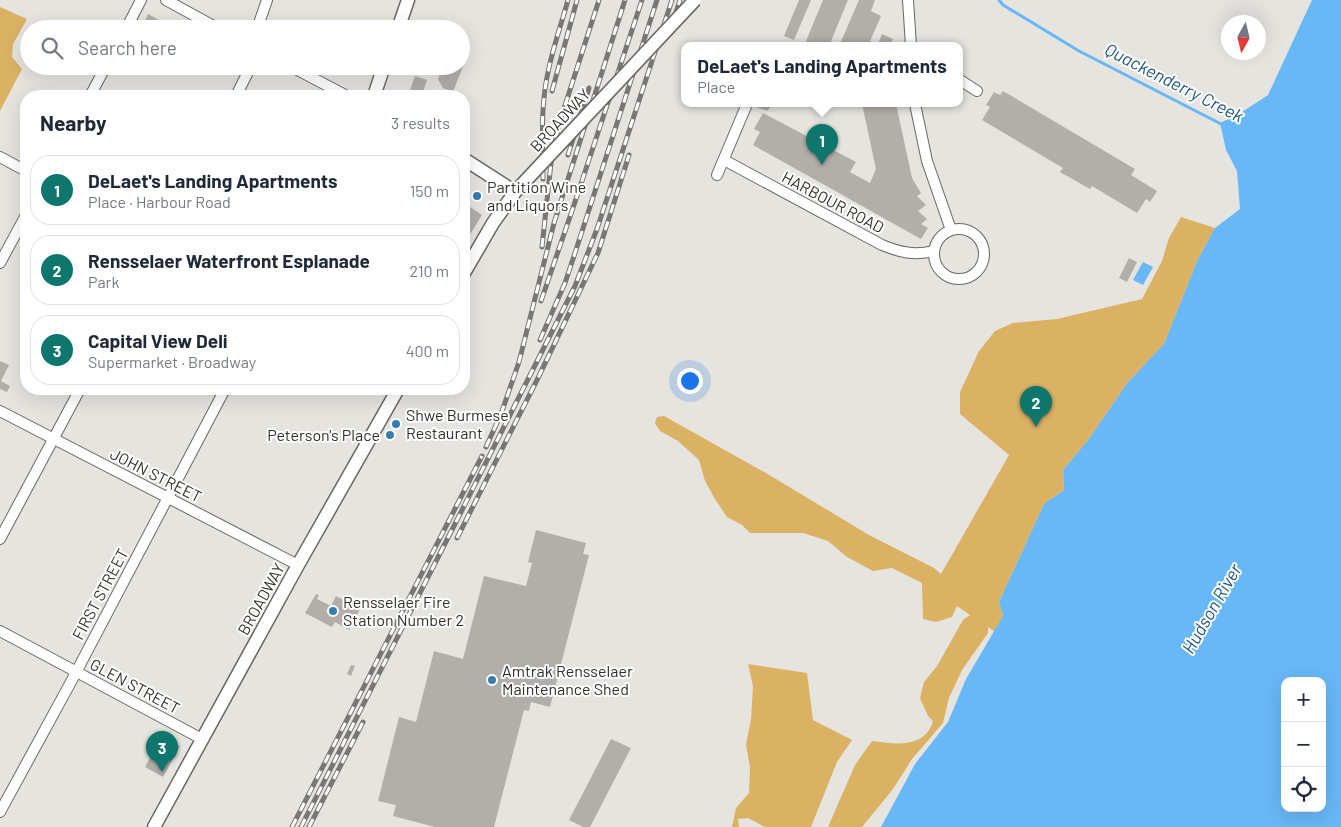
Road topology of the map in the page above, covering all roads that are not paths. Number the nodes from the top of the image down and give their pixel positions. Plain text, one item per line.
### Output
1 (141, 0) edge
2 (166, 0) edge
3 (267, 0) edge
4 (408, 0) edge
5 (694, 0) edge
6 (908, 0) edge
7 (131, 20) edge
8 (203, 20) edge
9 (260, 20) edge
10 (401, 20) edge
11 (911, 42) edge
12 (101, 75) edge
13 (247, 75) edge
14 (307, 75) edge
15 (381, 75) edge
16 (963, 82) edge
17 (93, 90) edge
18 (239, 90) edge
19 (336, 90) edge
20 (376, 90) edge
21 (978, 91) dead end
22 (746, 107) edge
23 (916, 107) edge
24 (0, 157) edge
25 (724, 160) junction
26 (470, 162) edge
27 (20, 168) edge
28 (718, 175) dead end
29 (515, 192) junction
30 (20, 225) edge
31 (951, 230) junction
32 (933, 251) junction
33 (0, 263) edge
34 (470, 263) edge
35 (77, 395) edge
36 (222, 395) edge
37 (395, 395) edge
38 (0, 411) edge
39 (53, 438) junction
40 (168, 498) junction
41 (0, 539) edge
42 (298, 566) junction
43 (0, 631) edge
44 (76, 672) junction
45 (202, 739) junction
46 (0, 812) edge
47 (154, 827) edge

1 - 7 street
2 - 8 street
3 - 9 street
4 - 10 street
5 - 29 street, BROADWAY, bridge
6 - 11 street
12 - 17 street
13 - 18 street
14 - 19 street
15 - 20 street
16 - 21 street
22 - 25 street
23 - 31 street
24 - 27 street
25 - 28 street
25 - 32 street, HARBOUR ROAD
26 - 29 street
29 - 34 street, BROADWAY
30 - 33 street
31 - 32 street
31 - 32 street
35 - 39 street
36 - 40 street, FIRST STREET
37 - 42 street, BROADWAY
38 - 39 street, JOHN STREET
39 - 40 street, JOHN STREET
39 - 41 street
40 - 42 street, JOHN STREET
40 - 44 street, FIRST STREET
42 - 45 street, BROADWAY
43 - 44 street, GLEN STREET
44 - 45 street, GLEN STREET
44 - 46 street, FIRST STREET
45 - 47 street, BROADWAY

